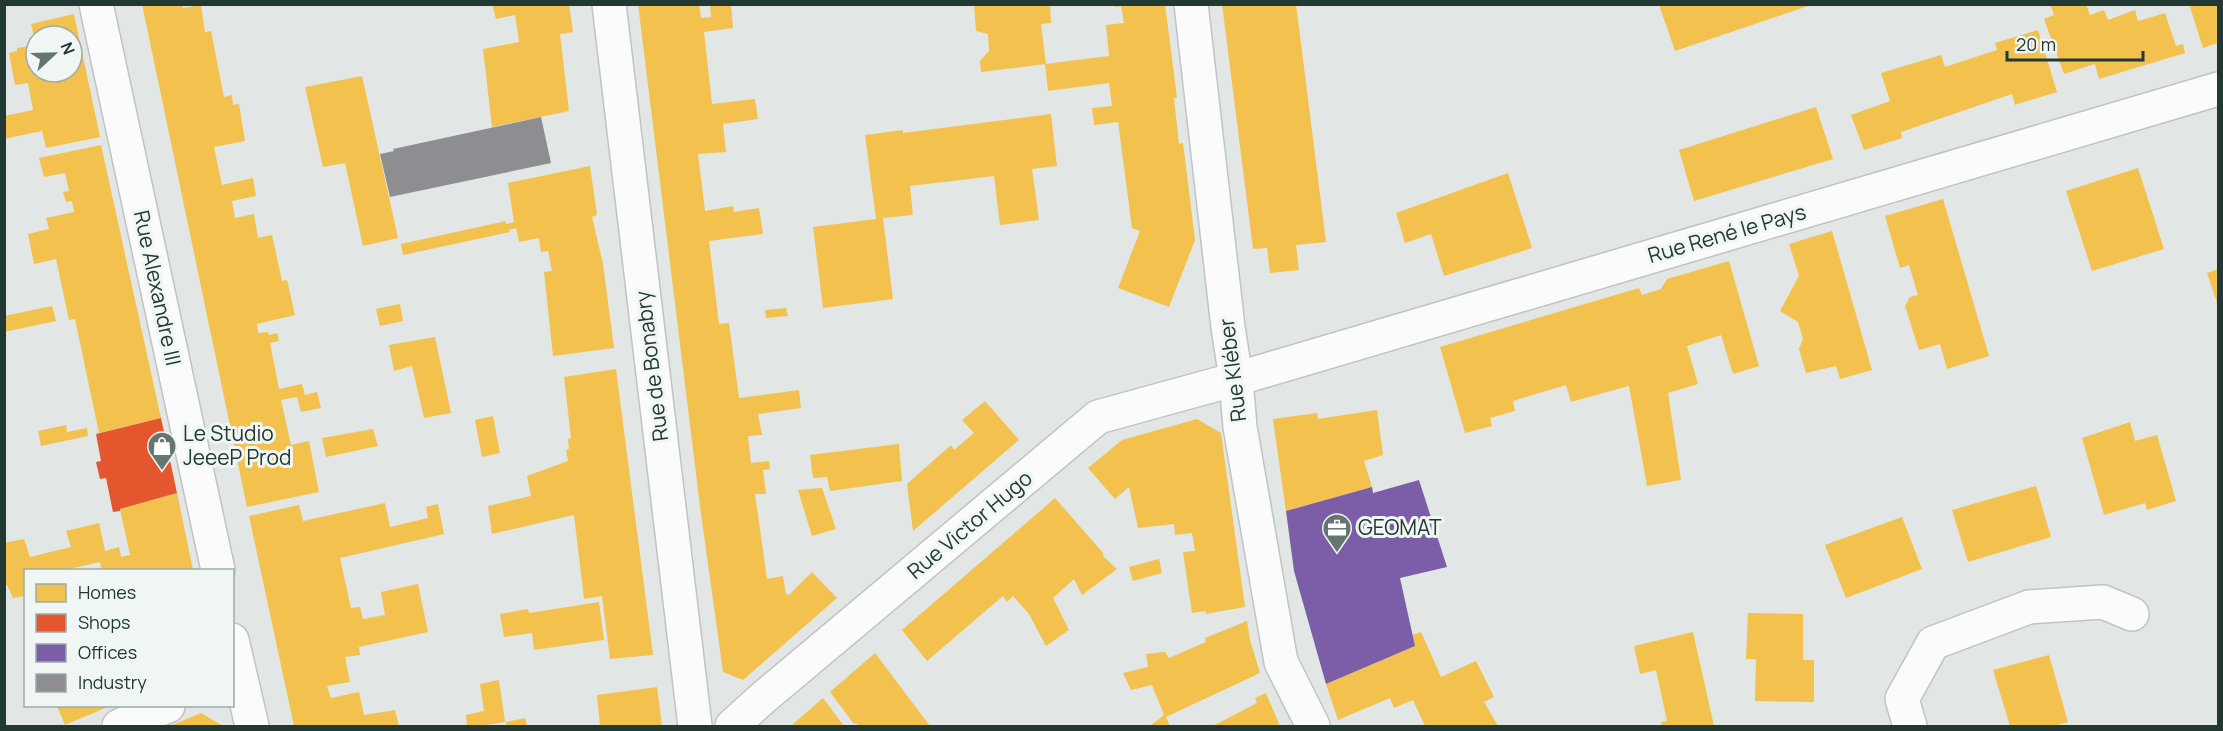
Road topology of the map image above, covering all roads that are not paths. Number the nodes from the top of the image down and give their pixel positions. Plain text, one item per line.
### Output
1 (96, 4) edge
2 (609, 4) edge
3 (1191, 4) edge
4 (2218, 89) edge
5 (1236, 379) junction
6 (218, 569) edge
7 (2132, 614) dead end
8 (234, 658) edge
9 (236, 676) edge
10 (163, 707) edge
11 (119, 726) edge
12 (252, 726) edge
13 (695, 726) edge
14 (732, 726) edge
15 (1313, 726) edge
16 (1910, 726) edge

1 - 6 street, Rue Alexandre III
2 - 13 street, Rue de Bonabry
3 - 5 street, Rue Kléber
4 - 5 street, Rue René le Pays
5 - 14 street, Rue Victor Hugo
5 - 15 street, Rue Kléber
7 - 16 street
8 - 9 street
9 - 12 street
10 - 11 street

